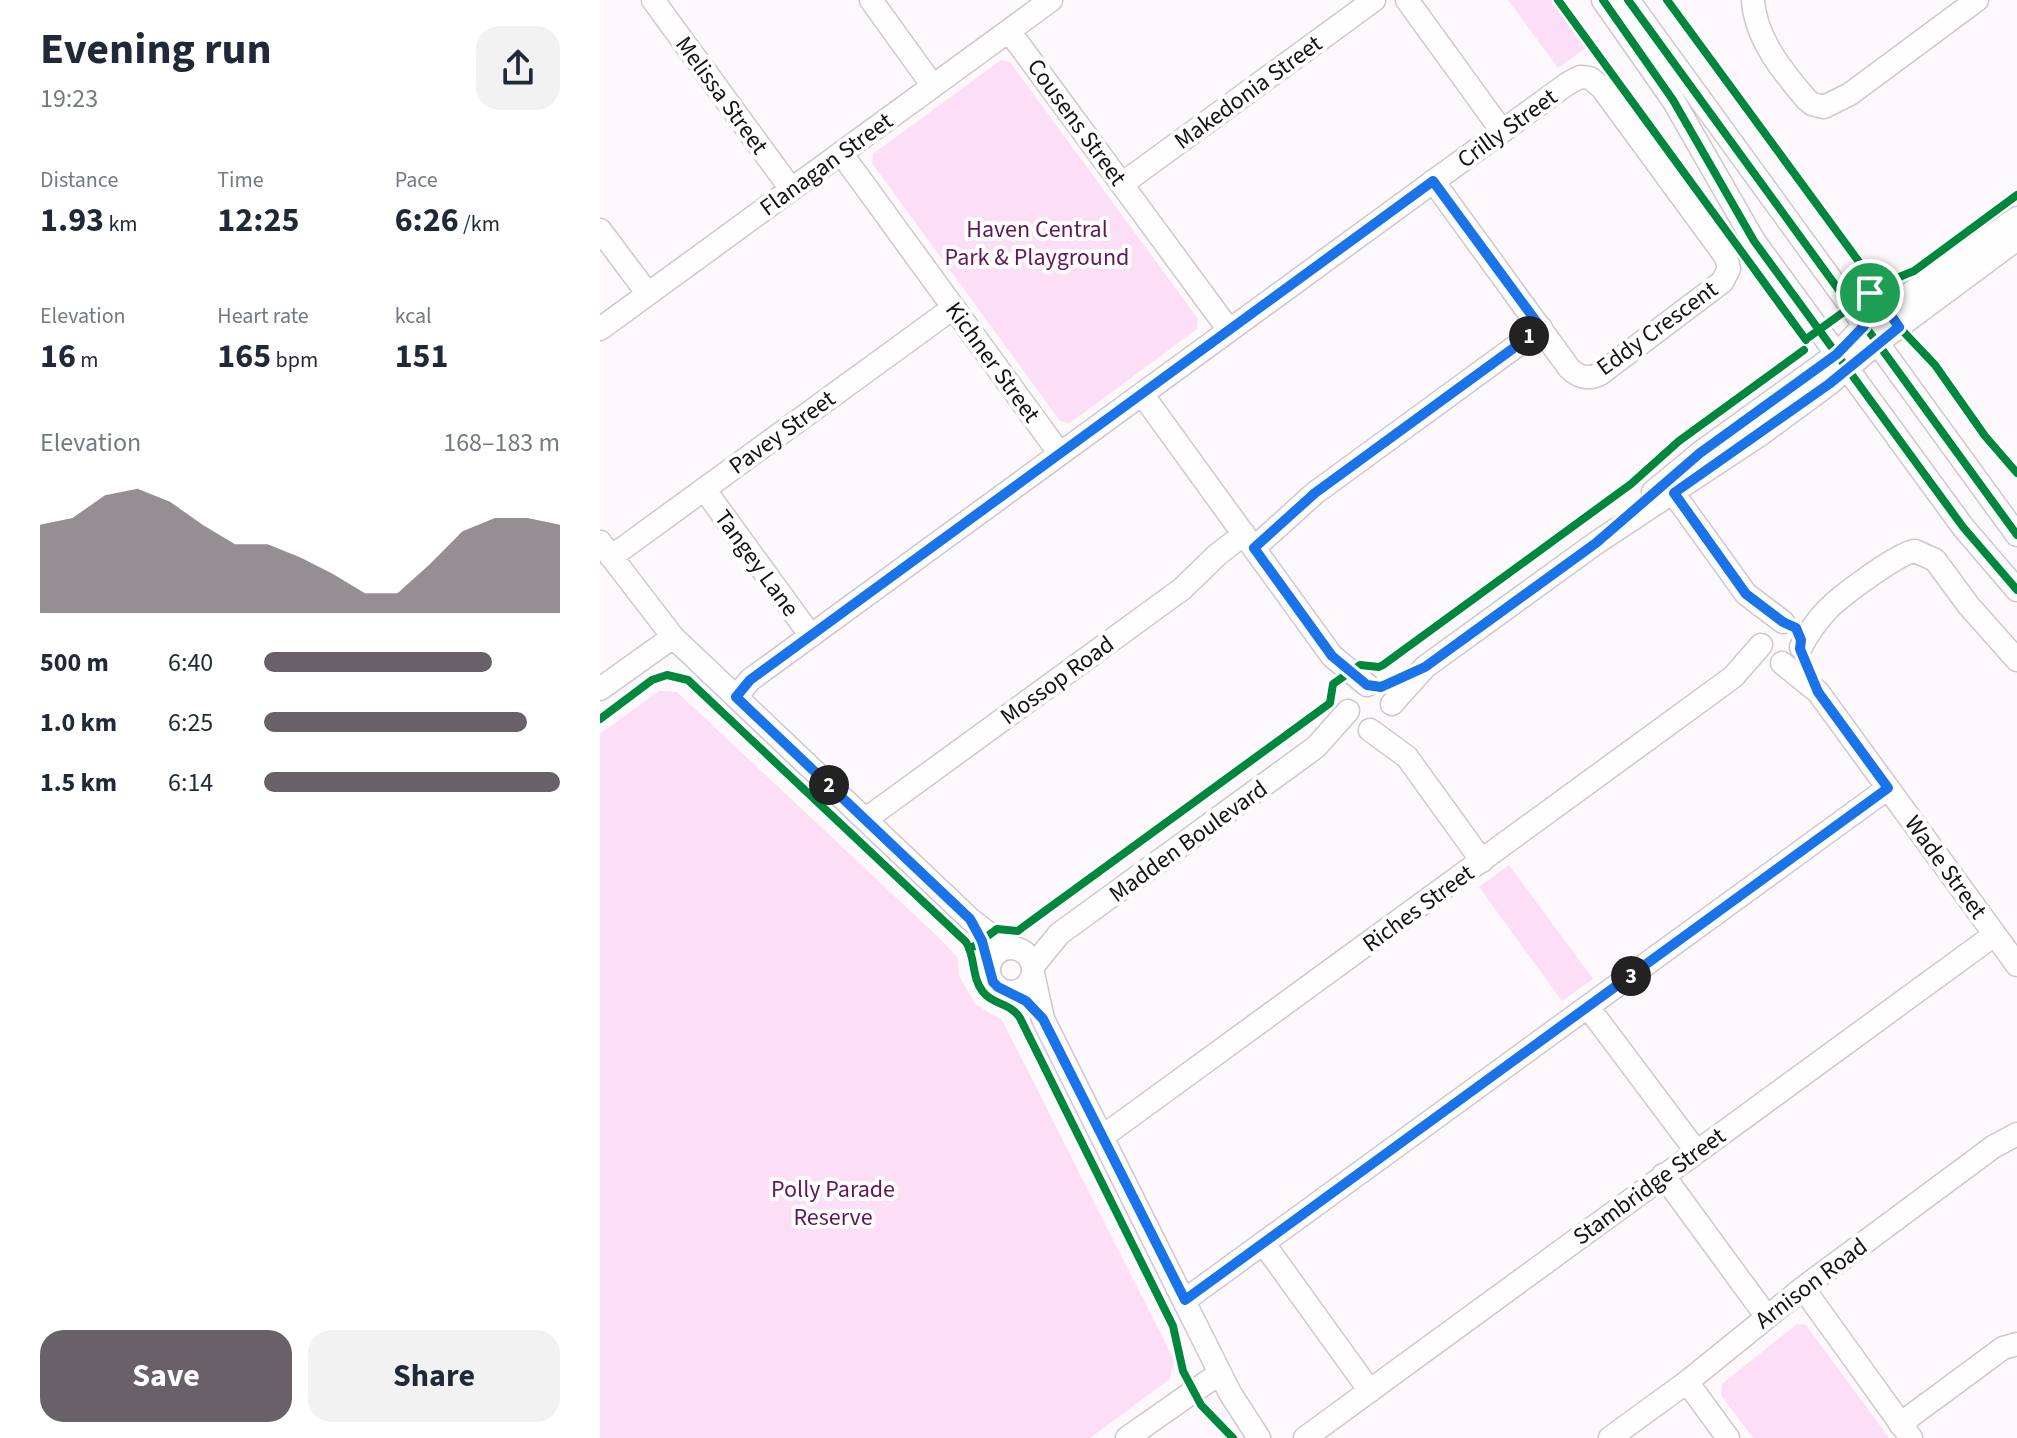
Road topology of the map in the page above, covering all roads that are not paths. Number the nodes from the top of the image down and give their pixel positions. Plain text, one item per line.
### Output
1 (653, 0) edge
2 (871, 0) edge
3 (1051, 0) edge
4 (1374, 0) edge
5 (1407, 0) edge
6 (1603, 0) edge
7 (1628, 0) edge
8 (1753, 0) edge
9 (1977, 0) edge
10 (1009, 31) junction
11 (1585, 77) joint
12 (933, 86) junction
13 (1502, 131) junction
14 (841, 153) junction
15 (1433, 181) junction
16 (1122, 184) junction
17 (791, 189) junction
18 (2017, 218) edge
19 (600, 230) edge
20 (2017, 239) edge
21 (648, 294) junction
22 (953, 308) junction
23 (1541, 328) junction
24 (600, 329) edge
25 (1229, 330) junction
26 (1870, 334) junction
27 (1842, 362) junction
28 (1142, 394) junction
29 (1060, 454) junction
30 (1670, 488) junction
31 (704, 489) junction
32 (2017, 535) edge
33 (1249, 541) junction
34 (605, 549) edge
35 (2017, 590) edge
36 (1746, 594) junction
37 (1829, 607) junction
38 (1786, 623) junction
39 (811, 636) junction
40 (673, 637) junction
41 (1762, 639) junction
42 (1790, 655) junction
43 (2017, 660) edge
44 (1733, 677) junction
45 (600, 689) edge
46 (736, 697) junction
47 (1370, 707) junction
48 (1888, 788) junction
49 (866, 819) junction
50 (1482, 861) junction
51 (970, 919) junction
52 (1994, 935) junction
53 (1023, 959) junction
54 (2017, 965) edge
55 (989, 968) junction
56 (1012, 992) junction
57 (1588, 1007) junction
58 (1043, 1019) junction
59 (2017, 1134) edge
60 (1102, 1137) junction
61 (1696, 1151) junction
62 (1663, 1175) junction
63 (1264, 1244) junction
64 (1803, 1288) junction
65 (1185, 1300) junction
66 (1767, 1317) junction
67 (2017, 1344) edge
68 (1220, 1373) junction
69 (1687, 1382) junction
70 (1370, 1391) junction
71 (1906, 1431) edge
72 (1127, 1438) edge
73 (1259, 1438) edge
74 (1305, 1438) edge
75 (1610, 1438) edge
76 (1728, 1438) edge

1 - 17 street, Melissa Street
2 - 12 street
3 - 10 street, Flanagan Street
4 - 16 street, Makedonia Street
5 - 13 street
6 - 27 street
7 - 26 street
8 - 9 street
10 - 12 street, Flanagan Street
10 - 16 street, Cousens Street
11 - 13 street, Crilly Street
11 - 23 street, Eddy Crescent
12 - 14 street, Flanagan Street
13 - 15 street, Crilly Street
14 - 17 street, Flanagan Street
14 - 22 street, Kichner Street
15 - 23 street, Eddy Crescent
15 - 25 street, Crilly Street
16 - 25 street, Cousens Street
17 - 21 street, Flanagan Street
18 - 26 street
19 - 21 street
20 - 26 street
21 - 24 street, Flanagan Street
22 - 29 street, Kichner Street
22 - 31 street, Pavey Street
23 - 33 street, Mossop Road
25 - 28 street, Crilly Street
26 - 27 street, Madden Boulevard
26 - 32 street
27 - 30 street, Madden Boulevard
27 - 35 street
28 - 29 street, Crilly Street
28 - 33 street
29 - 39 street, Crilly Street
30 - 36 street
30 - 47 street, Madden Boulevard
31 - 34 street, Pavey Street
31 - 39 street, Tangey Lane
33 - 47 street
33 - 49 street, Mossop Road
34 - 40 street
36 - 38 street
36 - 41 street
37 - 38 street
37 - 42 street
37 - 43 street
38 - 41 street
38 - 42 street
39 - 46 street, Crilly Street
40 - 45 street
40 - 46 street
41 - 42 street
41 - 44 street, Riches Street
42 - 44 street, Riches Street
42 - 48 street, Wade Street
44 - 50 street, Riches Street
46 - 49 street
47 - 50 street
47 - 53 street, Madden Boulevard
48 - 52 street, Wade Street
48 - 57 street
49 - 51 street
50 - 60 street, Riches Street
51 - 53 street
51 - 55 street
52 - 54 street, Wade Street
52 - 61 street, Stambridge Street
53 - 55 street
53 - 56 street
53 - 58 street
55 - 56 street
56 - 58 street
57 - 61 street
57 - 63 street
58 - 60 street
59 - 64 street, Arnison Road
60 - 65 street
61 - 62 street, Stambridge Street
62 - 66 street
62 - 70 street, Stambridge Street
63 - 65 street
63 - 70 street
64 - 66 street, Arnison Road
64 - 71 street
65 - 68 street
66 - 69 street, Arnison Road
67 - 71 street
68 - 72 street
68 - 73 street
69 - 75 street, Arnison Road
69 - 76 street
70 - 74 street, Stambridge Street

